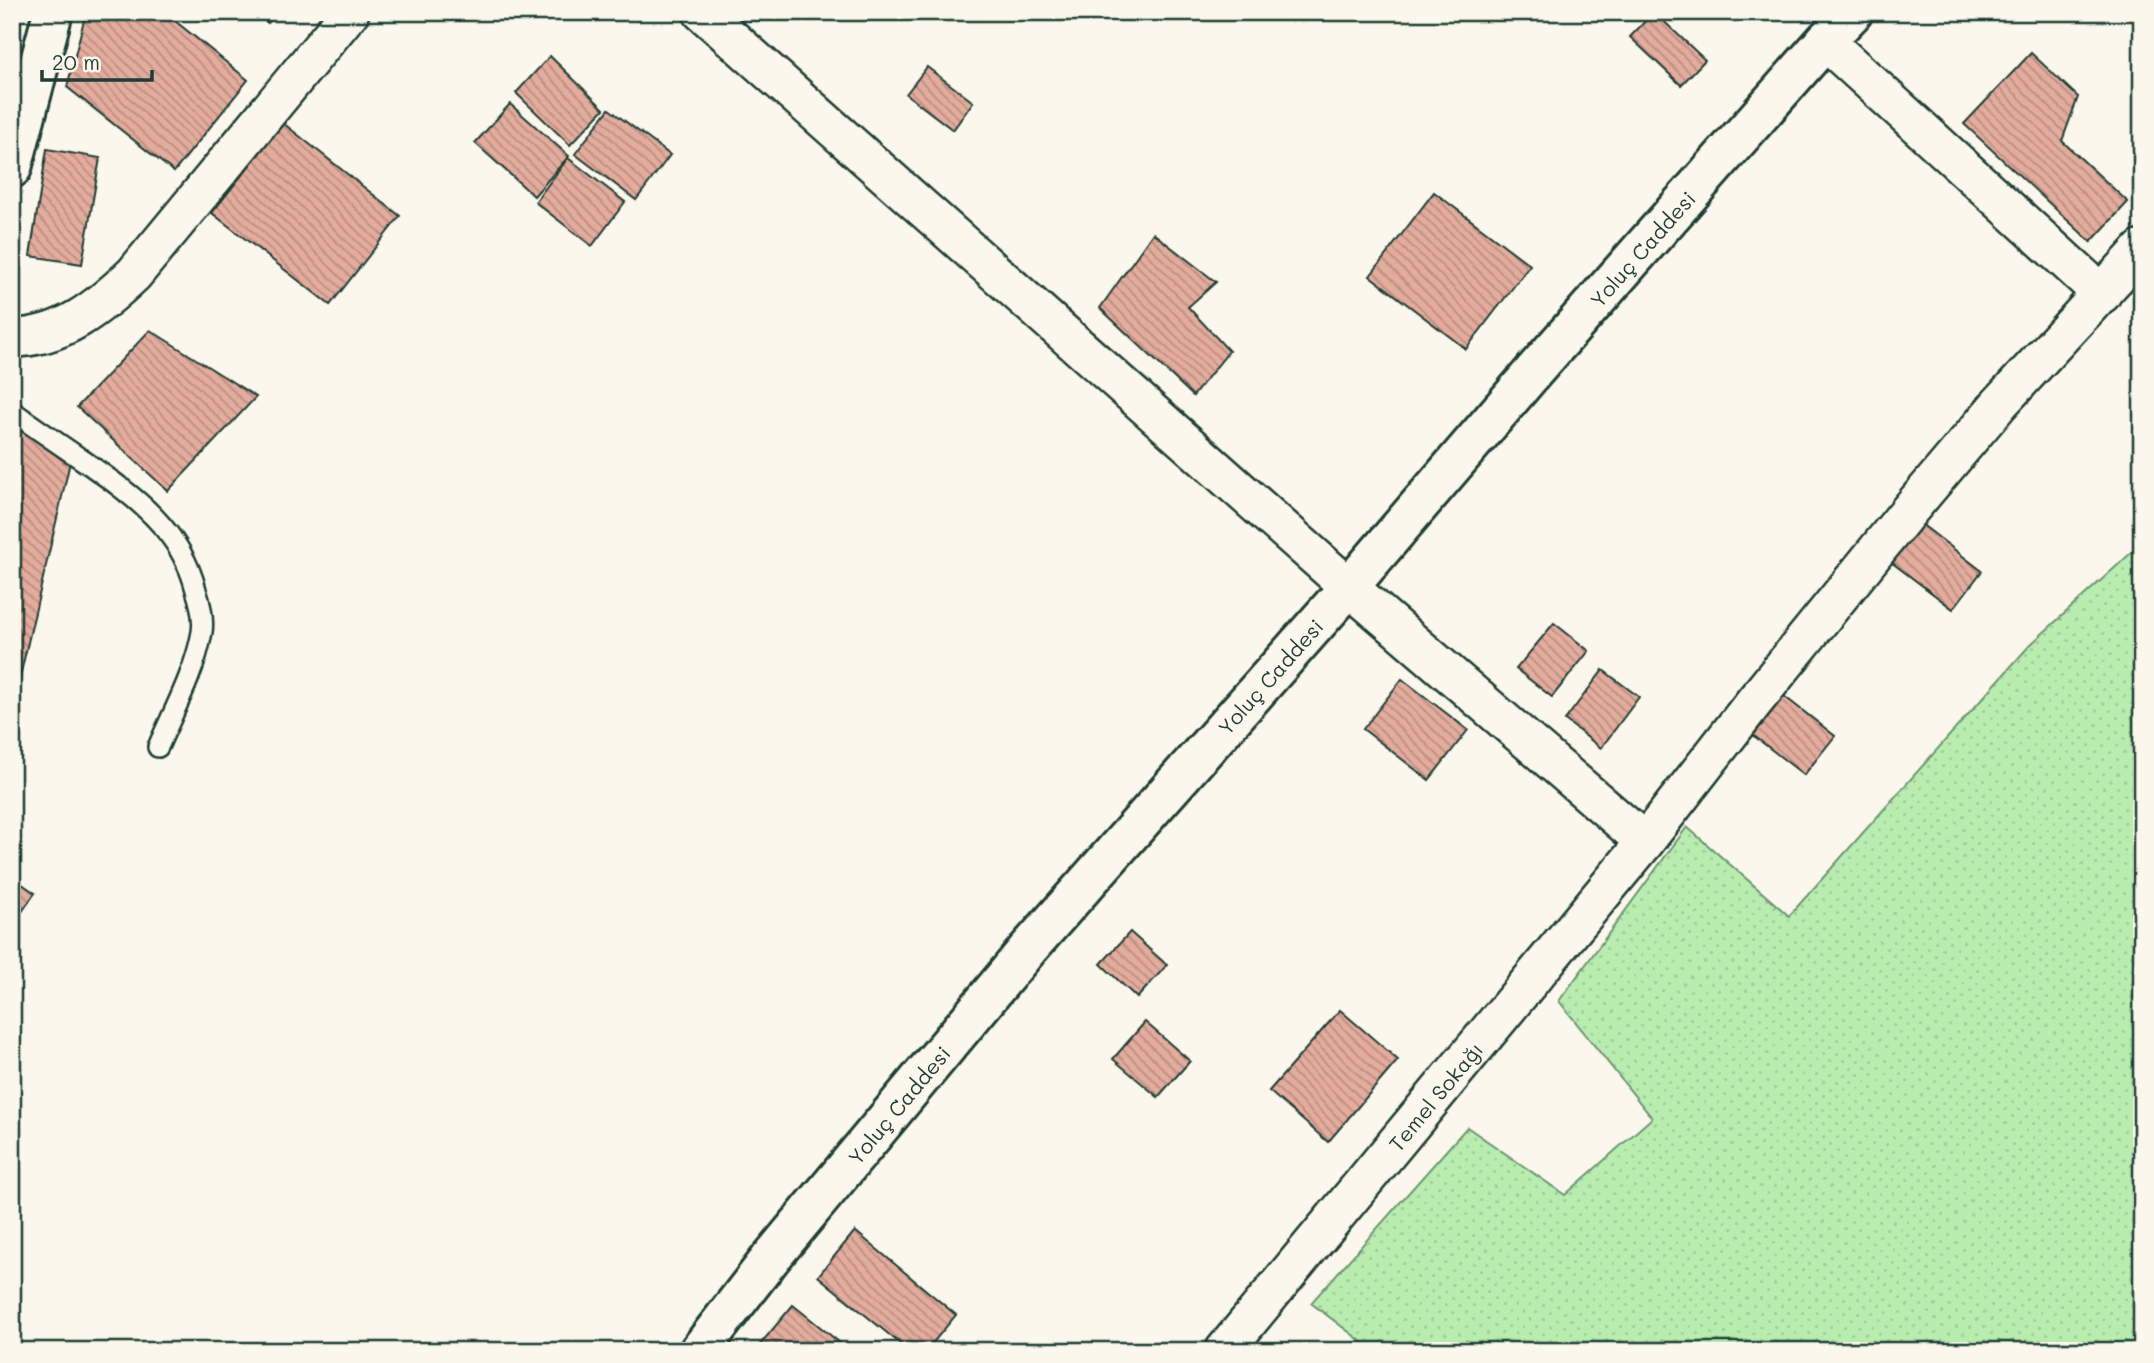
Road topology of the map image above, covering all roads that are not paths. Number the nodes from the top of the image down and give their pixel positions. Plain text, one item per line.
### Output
1 (53, 12) edge
2 (350, 12) edge
3 (702, 12) edge
4 (1853, 12) edge
5 (1825, 41) junction
6 (23, 81) edge
7 (12, 168) edge
8 (2142, 249) edge
9 (2102, 294) junction
10 (12, 338) edge
11 (12, 411) edge
12 (1349, 587) junction
13 (158, 747) dead end
14 (1645, 842) junction
15 (699, 1351) edge
16 (1224, 1351) edge

1 - 6 street
2 - 10 street
3 - 12 street
4 - 5 street, Yoluç Caddesi
5 - 9 street
5 - 12 street, Yoluç Caddesi
6 - 7 street
8 - 9 street
9 - 14 street, Temel Sokağı
11 - 13 lane
12 - 14 street
12 - 15 street, Yoluç Caddesi
14 - 16 street, Temel Sokağı

